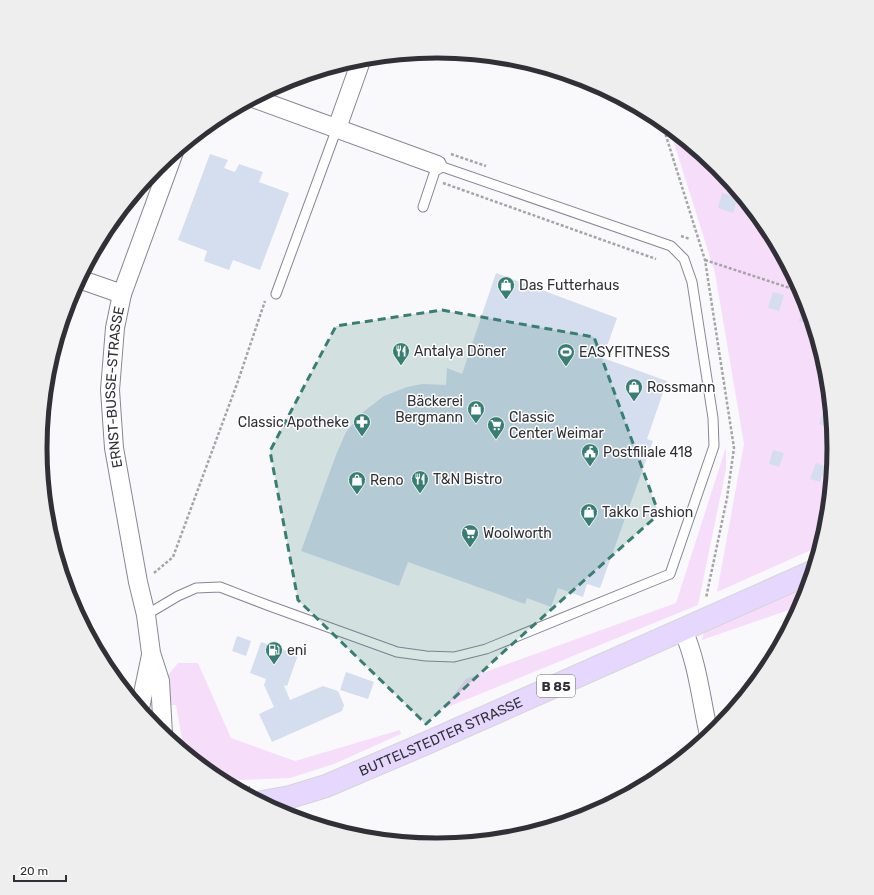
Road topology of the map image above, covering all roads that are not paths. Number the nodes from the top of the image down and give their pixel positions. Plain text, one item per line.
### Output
1 (359, 65) edge
2 (260, 101) edge
3 (337, 128) junction
4 (170, 164) edge
5 (438, 165) junction
6 (423, 207) dead end
7 (84, 281) edge
8 (122, 294) junction
9 (276, 294) road end
10 (805, 575) edge
11 (146, 615) junction
12 (683, 630) junction
13 (151, 653) junction
14 (141, 702) edge
15 (162, 724) edge
16 (708, 728) edge
17 (272, 800) edge

1 - 3 street
2 - 3 street
3 - 5 street
3 - 9 lane
4 - 8 street, ERNST-BUSSE-STRASSE
5 - 6 lane
5 - 11 lane
7 - 8 street
8 - 11 street, ERNST-BUSSE-STRASSE
10 - 12 main road, BUTTELSTEDTER STRASSE / B 85
11 - 13 street, ERNST-BUSSE-STRASSE
12 - 16 street
12 - 17 main road, BUTTELSTEDTER STRASSE / B 85
13 - 14 street, ERNST-BUSSE-STRASSE
13 - 15 street, ERNST-BUSSE-STRASSE

